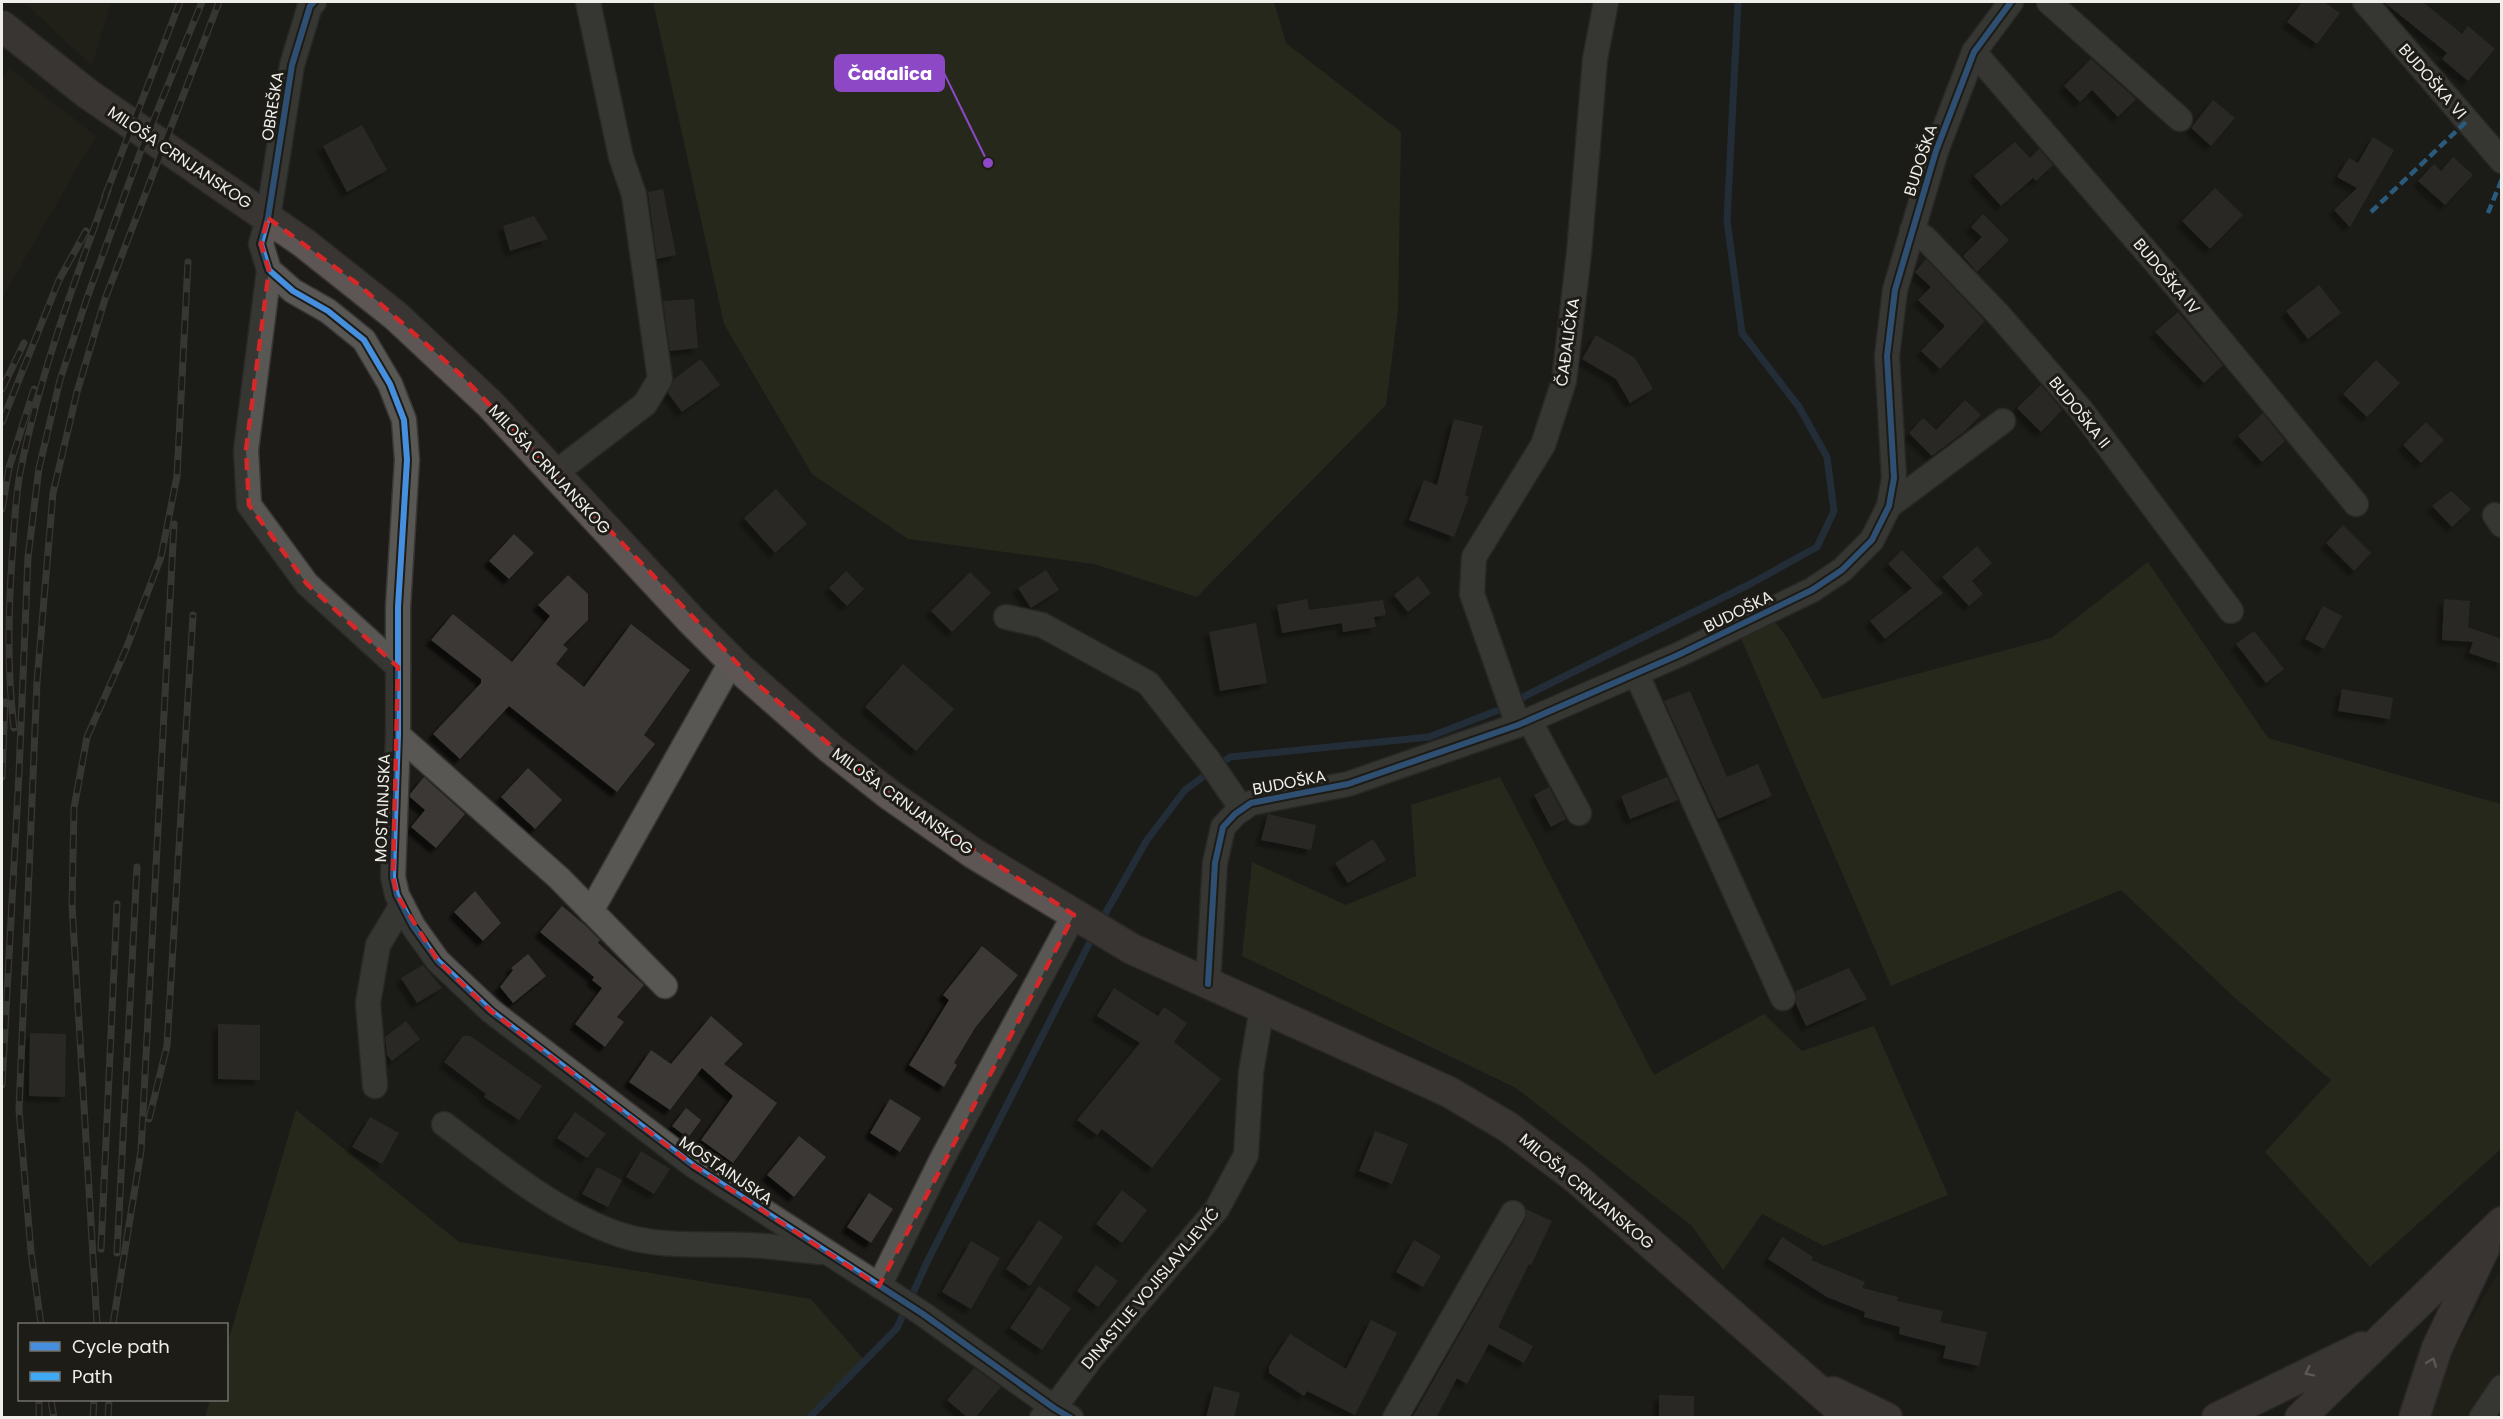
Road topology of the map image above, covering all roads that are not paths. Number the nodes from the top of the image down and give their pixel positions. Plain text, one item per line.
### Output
1 (314, 2) edge
2 (588, 2) edge
3 (1606, 2) edge
4 (2011, 2) edge
5 (2049, 2) edge
6 (2365, 2) edge
7 (2, 26) edge
8 (1974, 52) junction
9 (2180, 119) dead end
10 (2502, 160) edge
11 (268, 218) junction
12 (1912, 230) junction
13 (269, 270) junction
14 (2003, 421) dead end
15 (554, 474) junction
16 (2356, 504) dead end
17 (1889, 506) junction
18 (2231, 611) dead end
19 (1006, 617) dead end
20 (732, 661) junction
21 (398, 668) junction
22 (1636, 674) junction
23 (1524, 723) junction
24 (398, 735) junction
25 (1242, 809) junction
26 (1579, 813) dead end
27 (402, 905) junction
28 (591, 910) junction
29 (1081, 919) junction
30 (1208, 984) junction
31 (665, 986) dead end
32 (1783, 998) dead end
33 (1262, 1008) junction
34 (375, 1086) dead end
35 (444, 1124) dead end
36 (1513, 1213) dead end
37 (2498, 1226) edge
38 (826, 1253) junction
39 (883, 1288) junction
40 (2381, 1339) junction
41 (1768, 1349) junction
42 (2502, 1388) edge
43 (1055, 1414) edge
44 (1395, 1418) edge
45 (1850, 1418) edge
46 (1887, 1418) edge
47 (2217, 1418) edge
48 (2300, 1418) edge
49 (2414, 1418) edge
50 (2481, 1418) edge

1 - 11 street, OBREŠKA
2 - 15 street
3 - 23 street, ČAĐALIČKA
4 - 8 street, BUDOŠKA
5 - 9 street
6 - 10 street, BUDOŠKA VI
7 - 11 main road, MILOŠA CRNJANSKOG
8 - 12 street, BUDOŠKA
8 - 16 street, BUDOŠKA IV
11 - 13 street
11 - 15 main road, MILOŠA CRNJANSKOG
12 - 17 street, BUDOŠKA
12 - 18 street, BUDOŠKA II
13 - 21 street, MOSTAINJSKA
13 - 21 street
14 - 17 street
15 - 20 main road, MILOŠA CRNJANSKOG
17 - 22 street, BUDOŠKA
19 - 25 street
20 - 28 street
20 - 29 main road, MILOŠA CRNJANSKOG
21 - 24 street, MOSTAINJSKA
22 - 23 street, BUDOŠKA
22 - 32 street
23 - 25 street, BUDOŠKA
23 - 26 street, ČAĐALIČKA
24 - 27 street, MOSTAINJSKA
24 - 28 street
25 - 30 street, BUDOŠKA
27 - 34 street
27 - 38 street, MOSTAINJSKA
28 - 31 street
29 - 30 main road, MILOŠA CRNJANSKOG
29 - 39 street
30 - 33 main road, MILOŠA CRNJANSKOG
33 - 41 main road, MILOŠA CRNJANSKOG
33 - 43 street, DINASTIJE VOJISLAVLJEVIĆ
35 - 38 street
36 - 44 street
37 - 40 main road
49 -> 37 main road
38 - 39 street, MOSTAINJSKA
39 - 43 street, MOSTAINJSKA
40 -> 47 main road
40 - 48 main road
41 - 45 main road, MILOŠA CRNJANSKOG
41 - 46 main road
42 - 50 street

